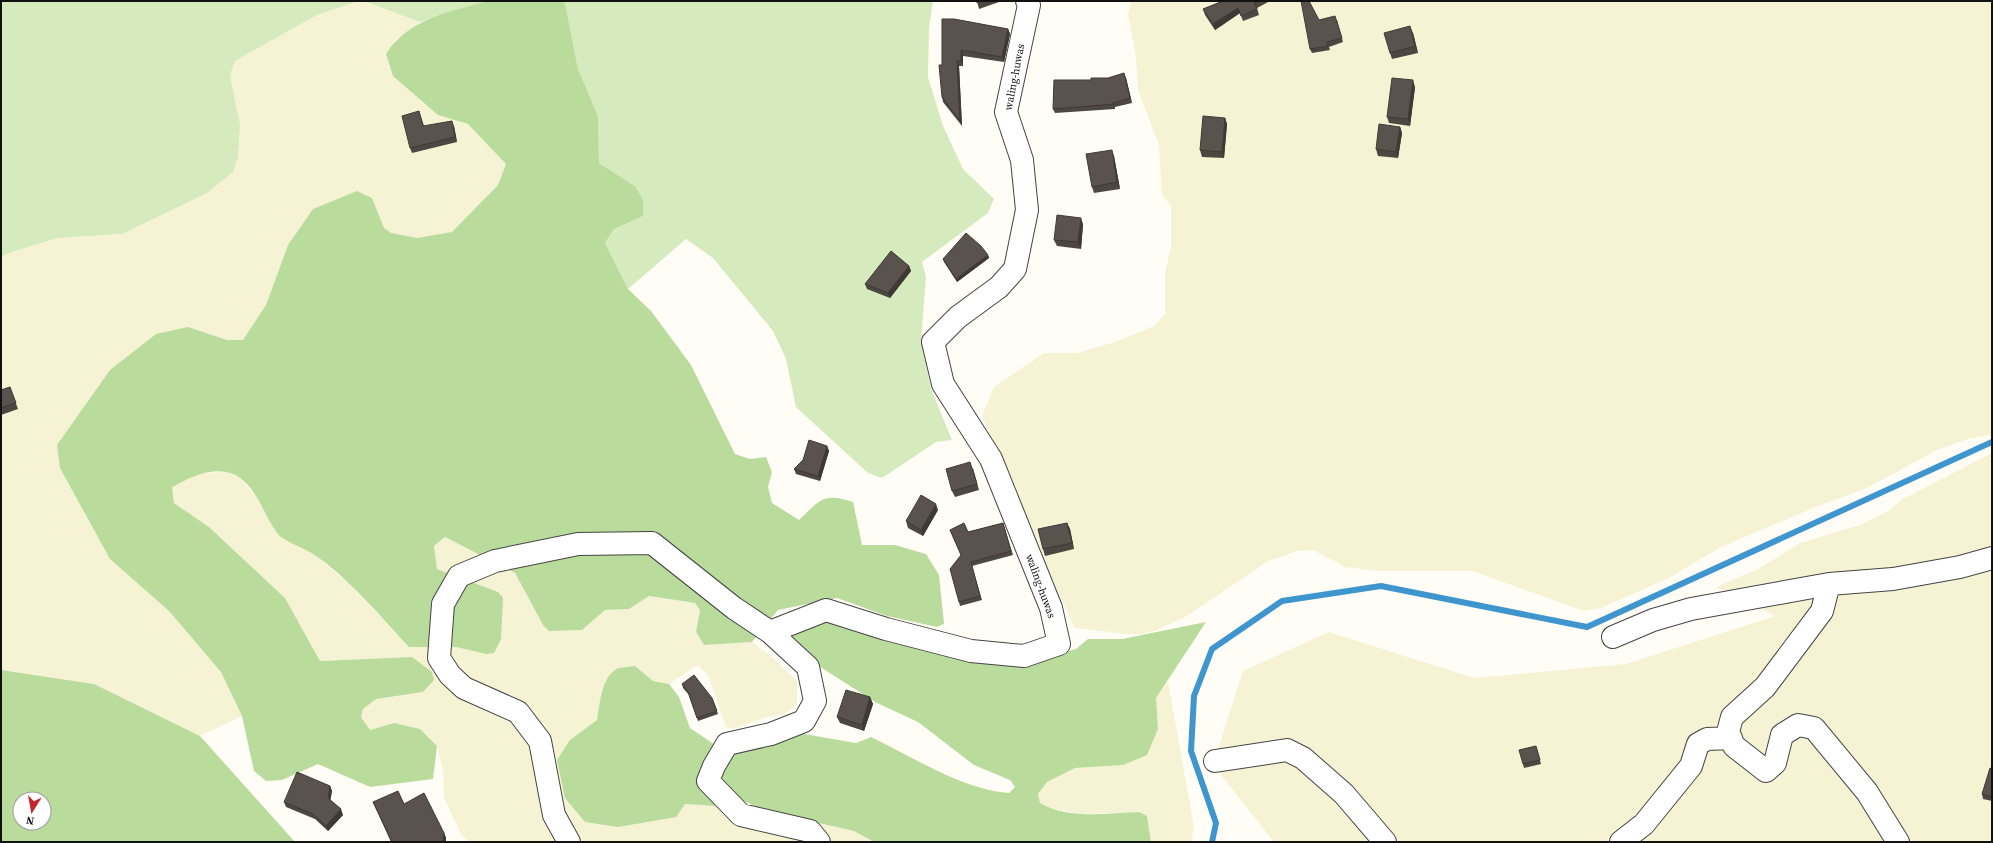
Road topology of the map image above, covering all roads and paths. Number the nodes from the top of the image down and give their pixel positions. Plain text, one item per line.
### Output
1 (1027, 1) edge
2 (1992, 558) edge
3 (1829, 584) junction
4 (770, 632) junction
5 (1613, 637) dead end
6 (1731, 738) junction
7 (1215, 761) dead end
8 (569, 842) edge
9 (819, 842) edge
10 (1385, 842) edge
11 (1621, 842) edge
12 (1898, 842) edge

1 - 4 street, waling-huwas
2 - 3 street
3 - 5 street
3 - 6 street
4 - 8 street
4 - 9 street
6 - 11 street
6 - 12 street
7 - 10 street

